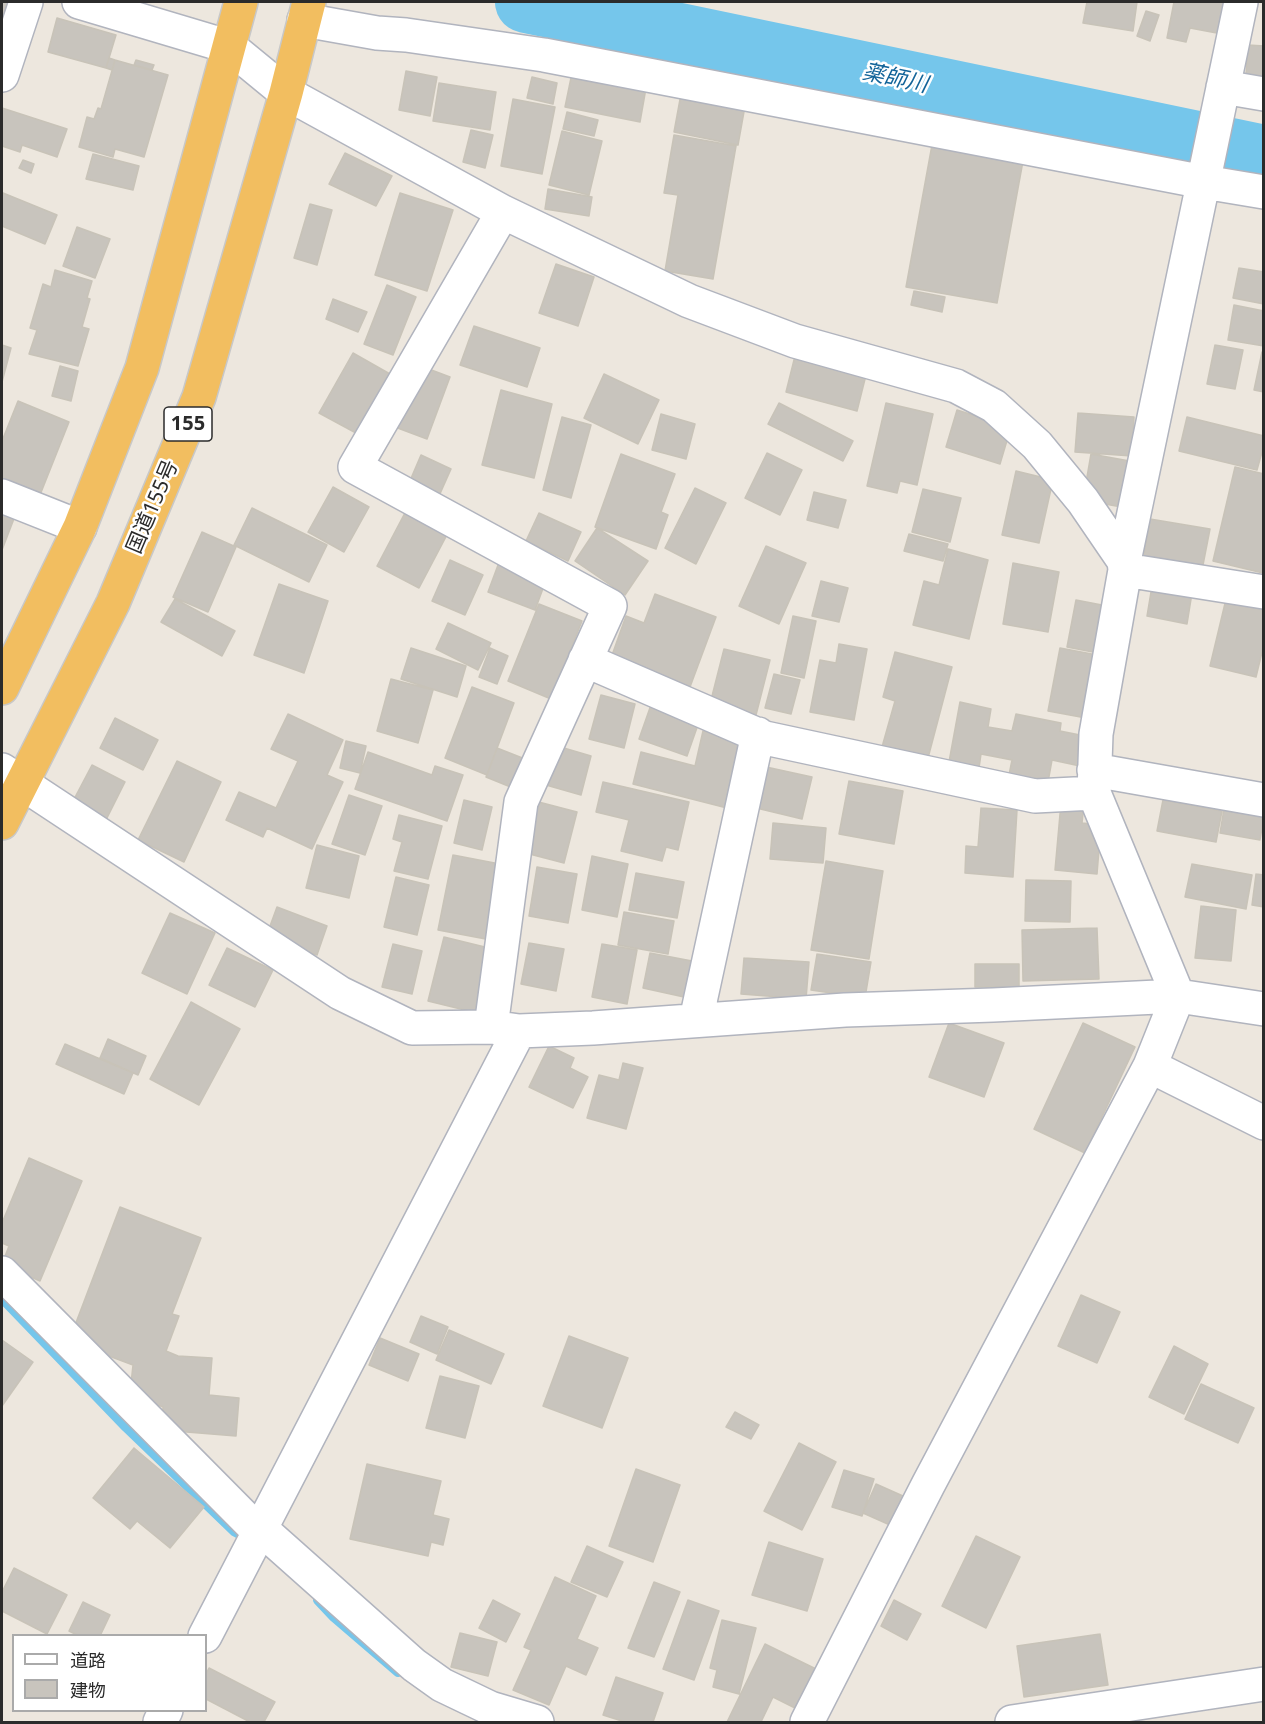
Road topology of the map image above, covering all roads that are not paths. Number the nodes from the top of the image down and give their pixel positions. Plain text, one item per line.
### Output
1 (26, 2) edge
2 (79, 2) edge
3 (241, 2) edge
4 (1241, 2) edge
5 (306, 10) edge
6 (230, 47) junction
7 (2, 75) edge
8 (1223, 87) junction
9 (286, 93) junction
10 (1263, 94) edge
11 (1204, 182) junction
12 (1263, 192) edge
13 (503, 212) junction
14 (2, 496) edge
15 (80, 527) junction
16 (1124, 566) junction
17 (1263, 592) edge
18 (585, 660) junction
19 (2, 688) edge
20 (758, 735) junction
21 (12, 777) edge
22 (1094, 781) junction
23 (1263, 800) edge
24 (2, 823) edge
25 (1178, 996) junction
26 (1263, 1009) edge
27 (696, 1020) junction
28 (505, 1029) junction
29 (1150, 1066) junction
30 (1263, 1124) edge
31 (2, 1273) edge
32 (259, 1532) junction
33 (206, 1634) edge
34 (1263, 1684) edge
35 (537, 1722) edge
36 (807, 1722) edge
37 (1012, 1722) edge

1 - 7 street
2 - 6 street
3 - 6 highway
4 - 8 street
5 - 9 highway, 国道155号 / 155
5 - 11 street
6 - 9 street
6 - 15 highway
8 - 10 street
8 - 11 street
9 - 13 street
9 - 21 highway, 国道155号 / 155
11 - 12 street
11 - 16 street
13 - 16 street
13 - 18 street
14 - 15 street
15 - 19 highway
16 - 17 street
16 - 22 street
18 - 20 street
18 - 28 street
20 - 22 street
20 - 27 street
21 - 24 highway, 国道155号 / 155
21 - 28 street
22 - 23 street
22 - 25 street
25 - 26 street
25 - 27 street
25 - 29 street
27 - 28 street
28 - 32 street
29 - 30 street
29 - 36 street
31 - 32 street
32 - 33 street
32 - 35 street
34 - 37 street

